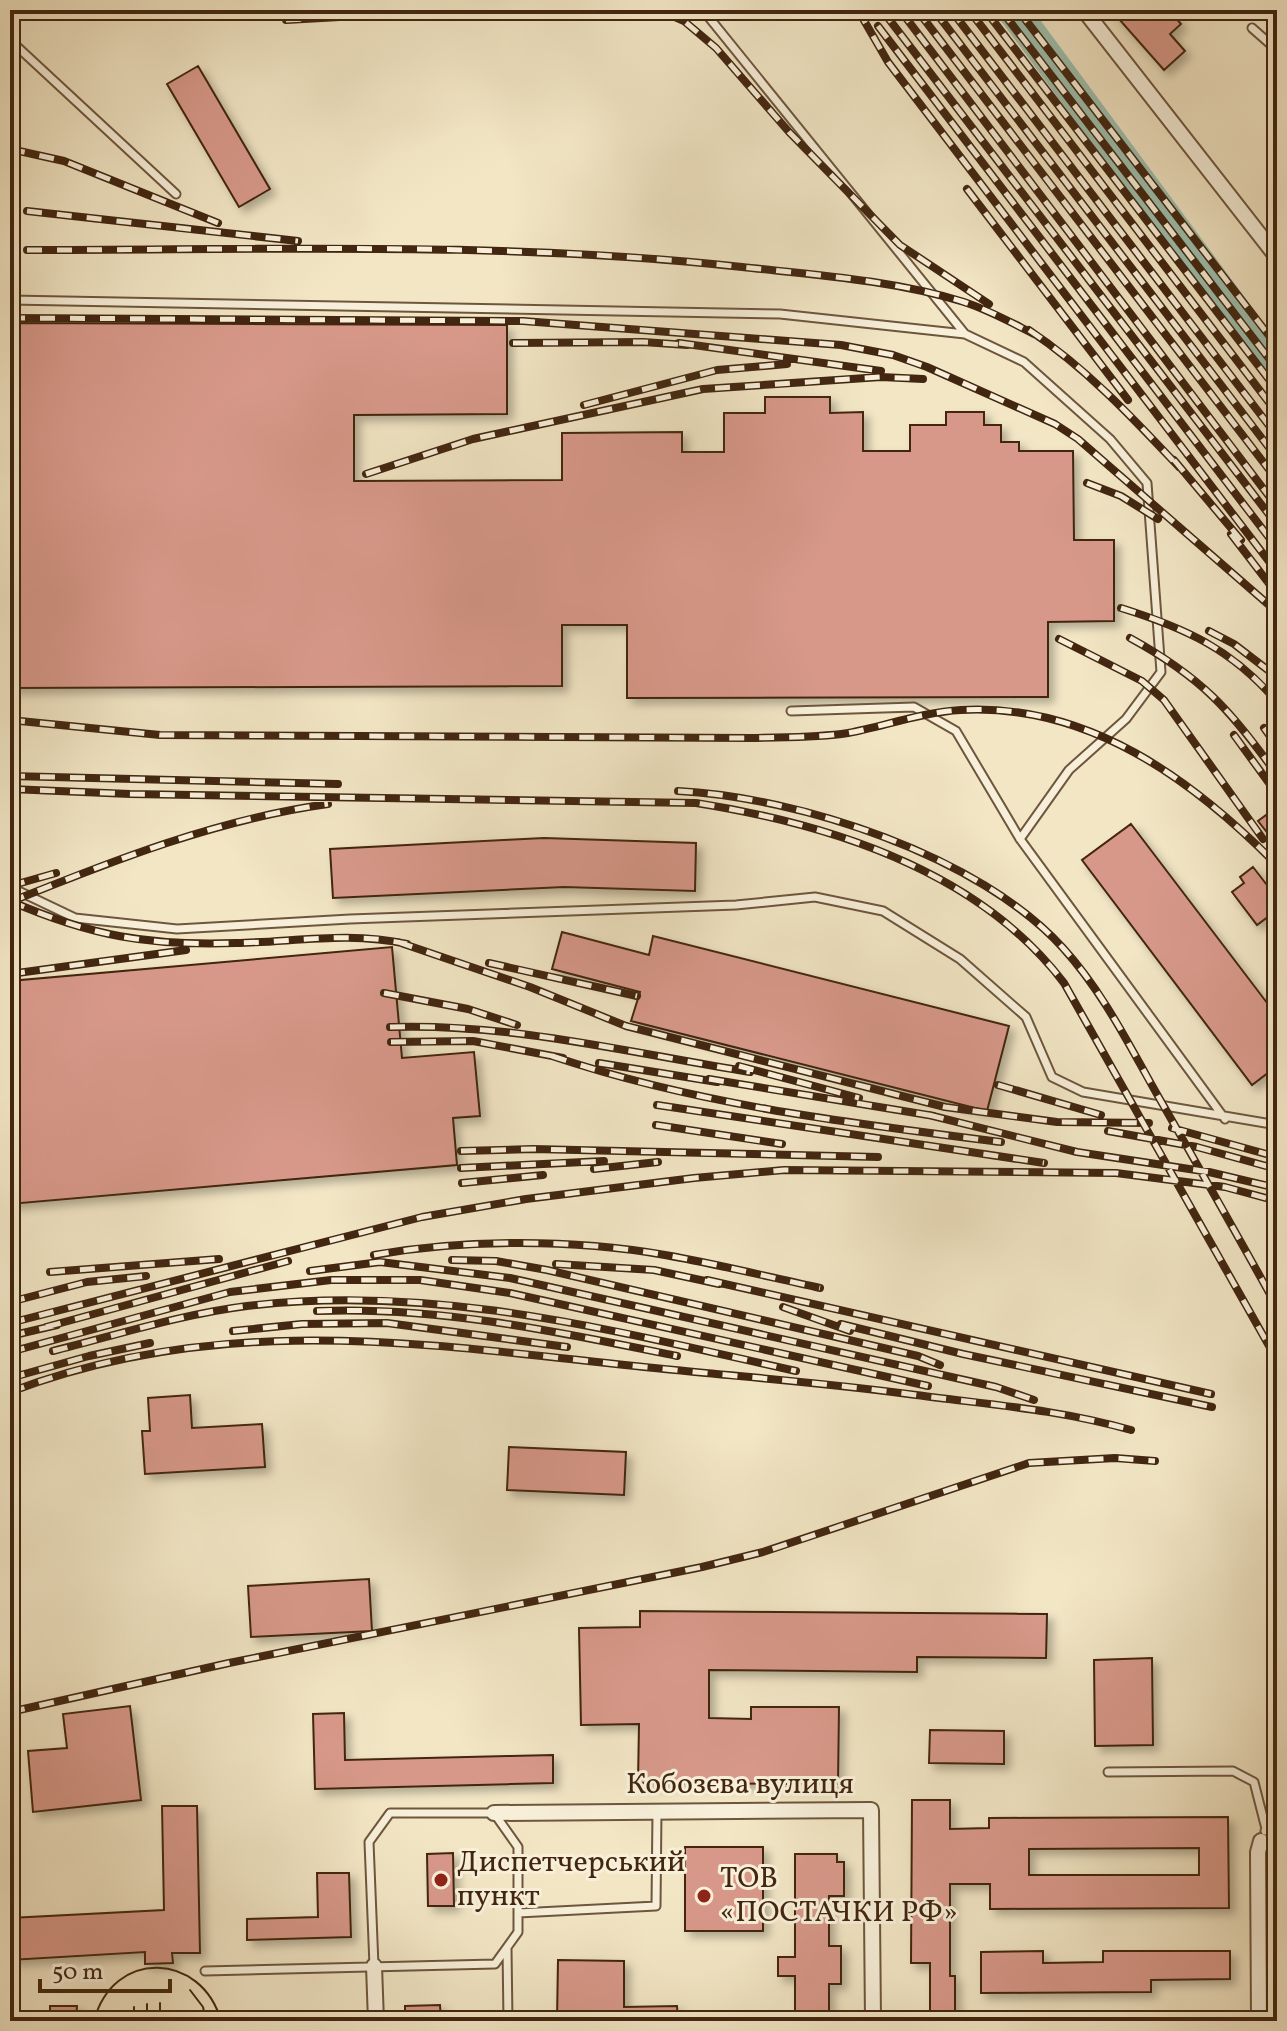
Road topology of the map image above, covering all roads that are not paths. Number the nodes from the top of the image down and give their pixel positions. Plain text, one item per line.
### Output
1 (703, 10) edge
2 (1084, 10) edge
3 (1252, 28) dead end
4 (10, 40) edge
5 (1277, 50) edge
6 (176, 194) dead end
7 (1277, 257) edge
8 (10, 300) edge
9 (965, 334) junction
10 (791, 711) dead end
11 (1020, 839) junction
12 (10, 887) edge
13 (1225, 1119) junction
14 (1277, 1125) edge
15 (1108, 1772) dead end
16 (657, 1811) junction
17 (494, 1813) junction
18 (1277, 1829) edge
19 (1263, 1835) junction
20 (518, 1913) junction
21 (507, 1948) junction
22 (374, 1966) junction
23 (205, 1971) dead end
24 (376, 2021) edge
25 (508, 2021) edge
26 (873, 2021) edge
27 (1259, 2021) edge

1 - 9 lane
2 - 7 street
3 - 5 lane
4 - 6 lane
8 - 9 lane
9 - 11 lane
10 - 11 lane
11 - 13 lane
12 - 13 lane
13 - 14 lane
15 - 19 lane
16 - 17 street, Кобозєва вулиця
16 - 20 lane
16 - 26 street, Кобозєва вулиця
17 - 20 lane
17 - 22 lane
18 - 19 lane
19 - 27 street
20 - 21 lane
21 - 22 lane
21 - 25 lane
22 - 23 lane
22 - 24 street

